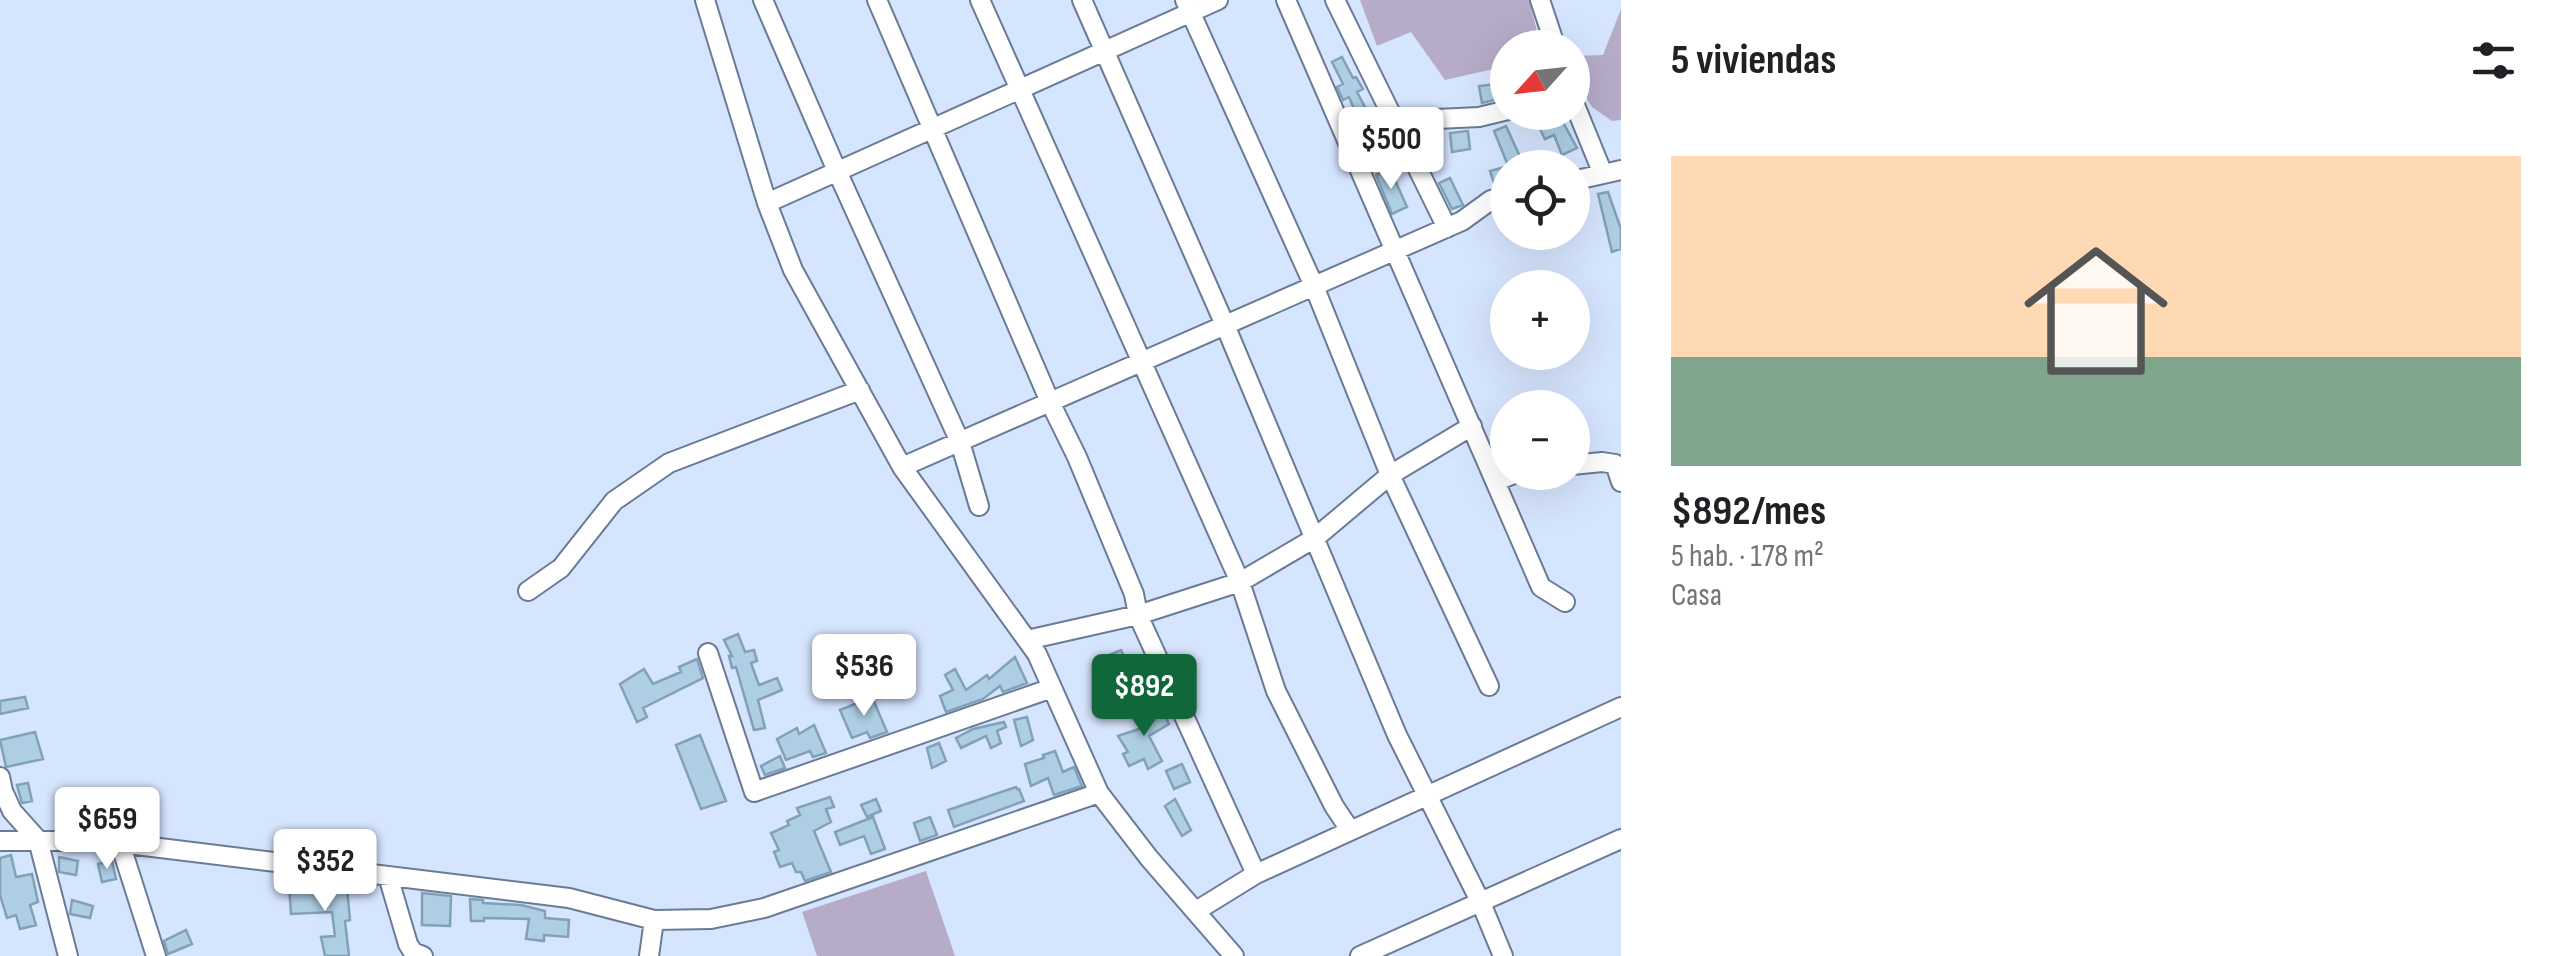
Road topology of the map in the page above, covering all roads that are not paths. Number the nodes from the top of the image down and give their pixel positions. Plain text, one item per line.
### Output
1 (705, 0) edge
2 (763, 0) edge
3 (878, 0) edge
4 (980, 0) edge
5 (1082, 0) edge
6 (1218, 0) edge
7 (1286, 0) edge
8 (1334, 0) edge
9 (1540, 0) edge
10 (1188, 6) edge
11 (1550, 30) edge
12 (1104, 51) junction
13 (1018, 90) junction
14 (1490, 114) edge
15 (1394, 121) junction
16 (934, 128) junction
17 (1589, 130) edge
18 (836, 171) junction
19 (1612, 172) edge
20 (1490, 201) edge
21 (767, 203) junction
22 (1446, 228) junction
23 (1396, 250) junction
24 (1314, 286) junction
25 (1225, 325) junction
26 (1140, 362) junction
27 (860, 390) junction
28 (1050, 402) junction
29 (1472, 426) junction
30 (960, 442) junction
31 (1590, 463) edge
32 (902, 467) junction
33 (1490, 467) edge
34 (1390, 475) junction
35 (1621, 482) edge
36 (1500, 490) edge
37 (978, 506) dead end
38 (1314, 538) junction
39 (1240, 582) junction
40 (528, 591) dead end
41 (1565, 602) dead end
42 (1138, 614) junction
43 (1027, 640) junction
44 (708, 653) dead end
45 (1490, 686) dead end
46 (1052, 688) junction
47 (1621, 708) edge
48 (0, 777) edge
49 (1099, 793) junction
50 (1427, 794) junction
51 (1350, 830) junction
52 (1621, 838) edge
53 (38, 840) junction
54 (0, 841) edge
55 (120, 844) junction
56 (1256, 874) junction
57 (388, 876) junction
58 (1481, 903) junction
59 (1196, 912) junction
60 (654, 920) junction
61 (68, 956) edge
62 (156, 956) edge
63 (423, 956) edge
64 (650, 956) edge
65 (1234, 956) edge
66 (1360, 956) edge
67 (1503, 956) edge

1 - 21 street
2 - 18 street
3 - 16 street
4 - 13 street
5 - 12 street
6 - 10 street
7 - 23 street
8 - 15 street
9 - 11 street
10 - 12 street
10 - 24 street
12 - 13 street
12 - 25 street
13 - 16 street
13 - 26 street
14 - 15 street
15 - 22 street
16 - 18 street
16 - 28 street
17 - 19 street
18 - 21 street
18 - 30 street
20 - 22 street
21 - 27 street
22 - 23 street
23 - 24 street
23 - 29 street
24 - 25 street
24 - 34 street
25 - 26 street
25 - 38 street
26 - 28 street
26 - 39 street
27 - 32 street
27 - 40 street
28 - 30 street
28 - 42 street
29 - 33 street
29 - 34 street
30 - 32 street
30 - 37 street
31 - 35 street
32 - 43 street
34 - 38 street
34 - 45 street
36 - 41 street
38 - 39 street
38 - 50 street
39 - 42 street
39 - 51 street
42 - 43 street
42 - 56 street
43 - 46 street
44 - 46 street
46 - 49 street
47 - 50 street
48 - 53 street
49 - 59 street
49 - 60 street
50 - 51 street
50 - 58 street
51 - 56 street
52 - 58 street
53 - 54 street
53 - 55 street
53 - 61 street
55 - 57 street
55 - 62 street
56 - 59 street
57 - 60 street
57 - 63 street
58 - 66 street
58 - 67 street
59 - 65 street
60 - 64 street

